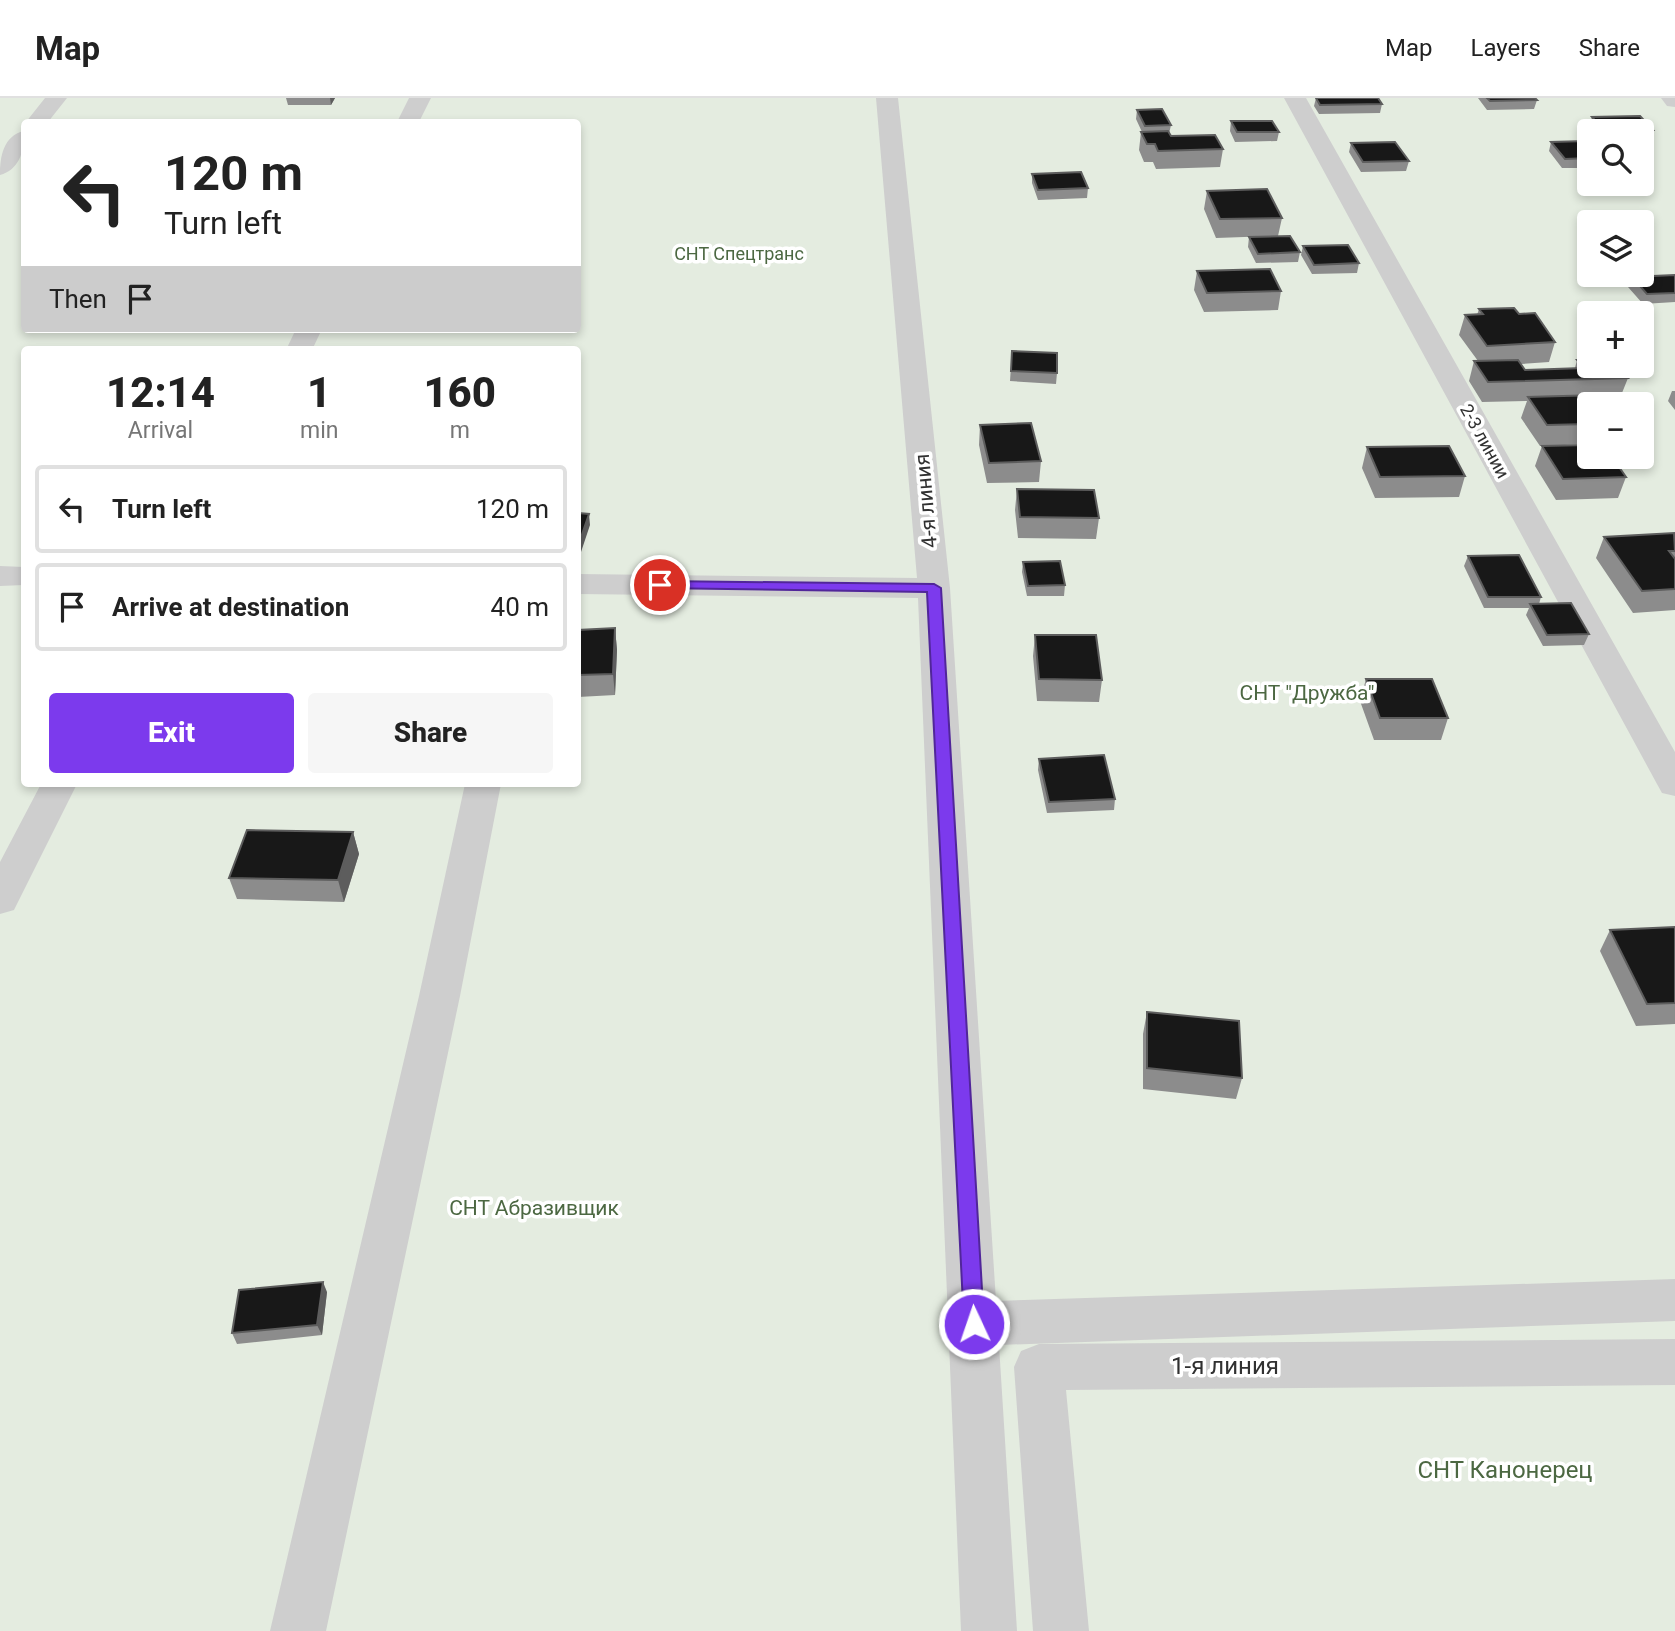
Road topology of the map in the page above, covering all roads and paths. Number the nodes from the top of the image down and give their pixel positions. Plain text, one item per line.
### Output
1 (56, 98) edge
2 (420, 98) edge
3 (887, 98) edge
4 (1295, 98) edge
5 (39, 119) edge
6 (410, 119) edge
7 (21, 142) edge
8 (0, 168) edge
9 (0, 576) edge
10 (21, 576) edge
11 (581, 584) edge
12 (934, 588) junction
13 (1675, 784) edge
14 (57, 787) edge
15 (482, 787) edge
16 (0, 900) edge
17 (1675, 1300) edge
18 (974, 1324) junction
19 (1675, 1362) edge
20 (298, 1631) edge
21 (989, 1631) edge
22 (1061, 1631) edge

1 - 5 street
2 - 6 street
3 - 12 street, 4-я линия
4 - 13 street, 2-3 линии
7 - 8 street
9 - 10 street
11 - 12 street
12 - 18 street, 4-я линия
14 - 16 street
15 - 20 street
17 - 18 street
18 - 21 street, 4-я линия
19 - 22 street, 1-я линия

